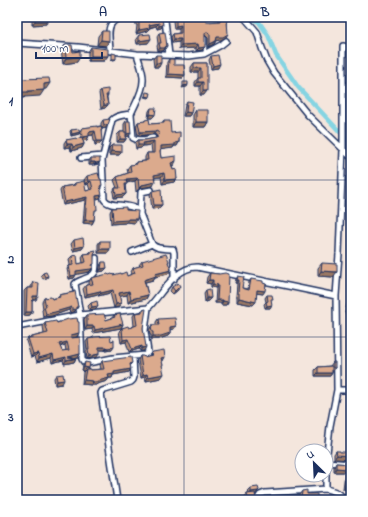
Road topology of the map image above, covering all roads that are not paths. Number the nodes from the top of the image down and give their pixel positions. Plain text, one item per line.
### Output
1 (121, 17) edge
2 (167, 17) edge
3 (244, 17) edge
4 (205, 38) edge
5 (226, 41) dead end
6 (17, 42) edge
7 (351, 48) edge
8 (110, 50) junction
9 (137, 54) junction
10 (205, 54) junction
11 (169, 55) junction
12 (131, 114) junction
13 (153, 138) edge
14 (343, 149) junction
15 (103, 156) junction
16 (351, 157) edge
17 (81, 158) dead end
18 (151, 190) edge
19 (140, 214) junction
20 (152, 244) junction
21 (132, 252) dead end
22 (96, 258) edge
23 (174, 279) junction
24 (336, 296) junction
25 (148, 308) junction
26 (80, 315) junction
27 (17, 327) edge
28 (133, 357) junction
29 (337, 390) junction
30 (351, 390) edge
31 (328, 443) edge
32 (334, 463) edge
33 (351, 464) edge
34 (326, 483) edge
35 (326, 489) junction
36 (351, 497) edge
37 (344, 499) edge
38 (117, 500) edge
39 (257, 500) edge

1 - 8 street
2 - 11 street
3 - 14 street
4 - 10 lane
5 - 10 street
6 - 8 street
7 - 14 street
8 - 9 street
9 - 11 street
9 - 12 street
10 - 11 street
12 - 13 street
12 - 15 street
14 - 16 street
14 - 24 street
15 - 17 street
15 - 19 street
18 - 19 street
19 - 20 street
20 - 21 street
20 - 23 street
22 - 26 street
23 - 24 street
23 - 25 street
24 - 29 street
25 - 26 street
25 - 28 street
26 - 27 street
26 - 28 street
28 - 38 street
29 - 30 street
29 - 31 street
32 - 33 street
34 - 35 street
35 - 37 street
35 - 39 street
36 - 37 street

